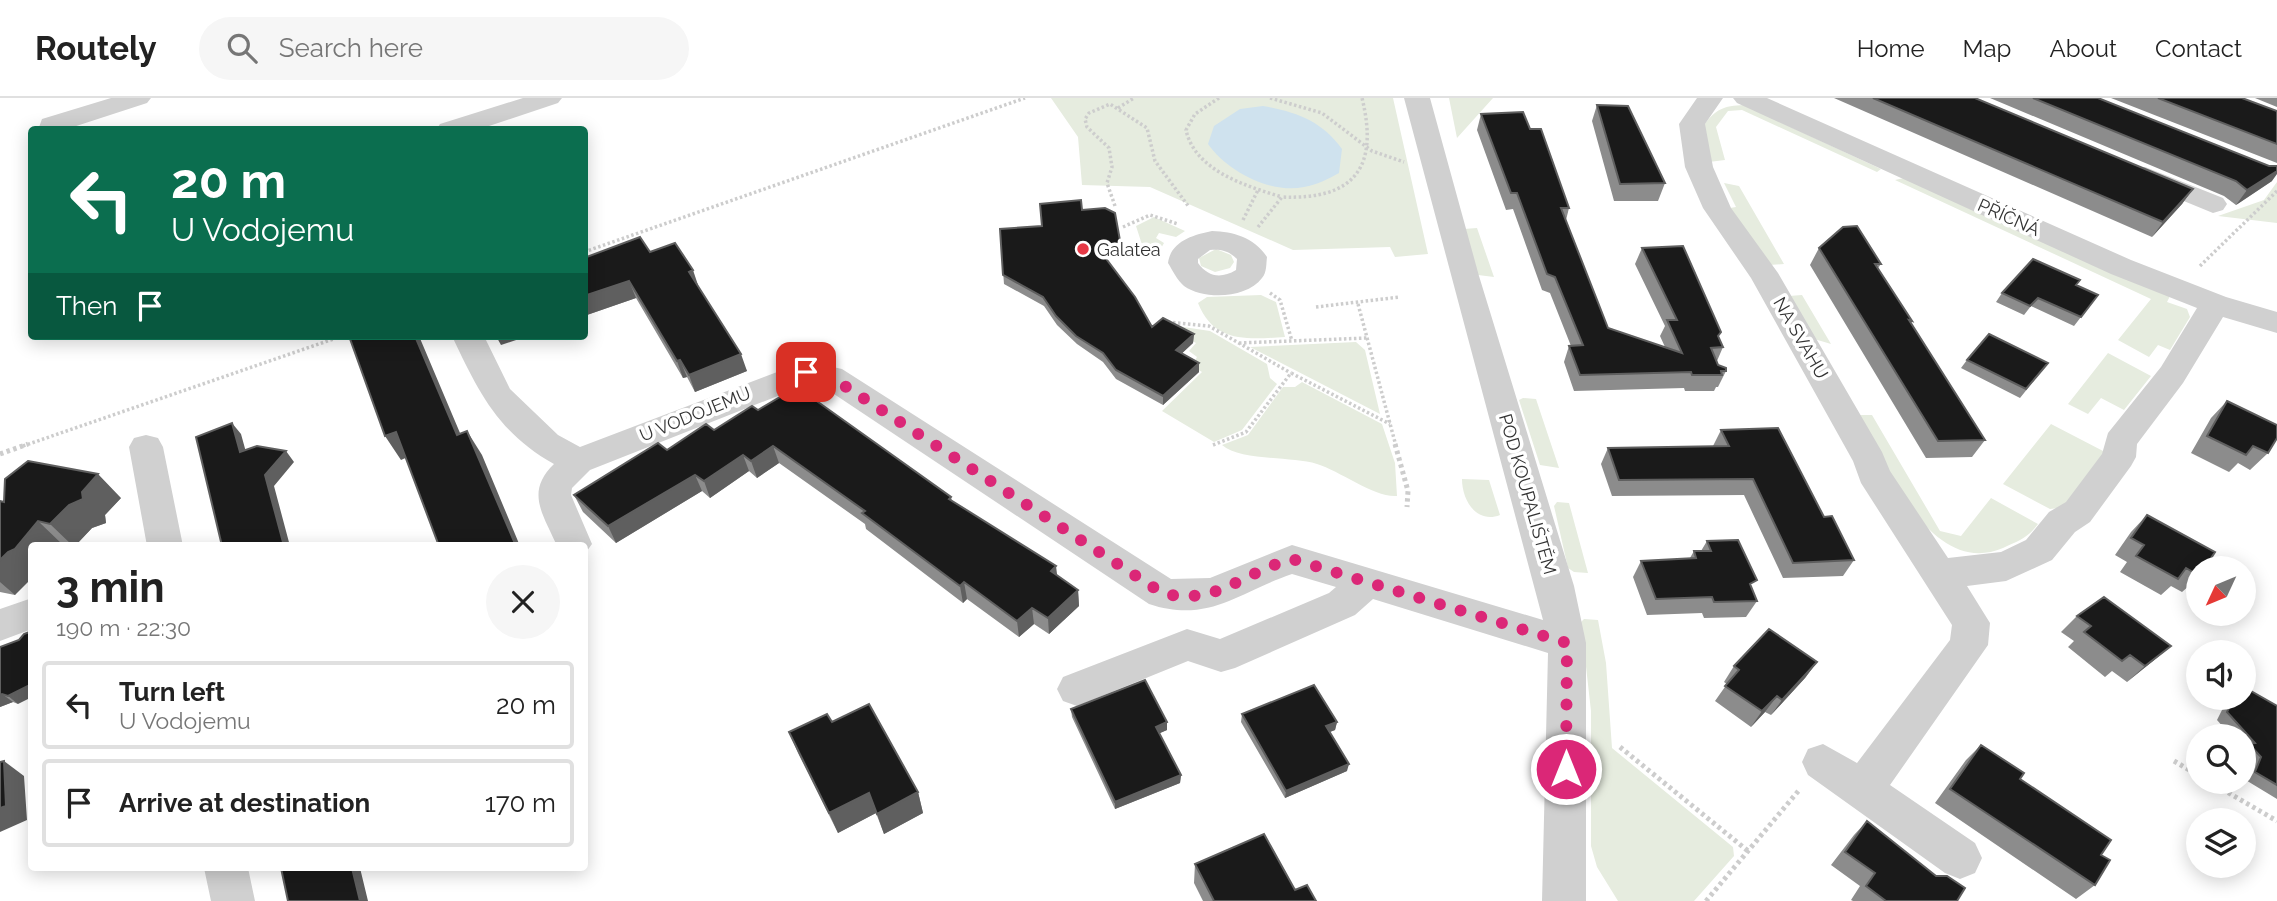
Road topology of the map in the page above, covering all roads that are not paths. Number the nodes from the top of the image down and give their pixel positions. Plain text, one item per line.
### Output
1 (138, 98) edge
2 (549, 98) edge
3 (1417, 98) edge
4 (1710, 98) edge
5 (1746, 98) edge
6 (51, 126) edge
7 (462, 126) edge
8 (2125, 167) edge
9 (2213, 204) dead end
10 (2215, 304) junction
11 (2277, 323) edge
12 (470, 340) edge
13 (146, 447) dead end
14 (578, 461) junction
15 (164, 542) edge
16 (573, 542) edge
17 (1942, 574) junction
18 (1368, 580) junction
19 (28, 614) edge
20 (0, 625) edge
21 (1567, 643) junction
22 (1077, 689) dead end
23 (1823, 762) road end
24 (1862, 790) junction
25 (1960, 858) dead end
26 (227, 871) edge
27 (233, 901) edge
28 (1564, 901) edge

1 - 6 street
2 - 7 street
3 - 21 street, POD KOUPALIŠTĚM
4 - 17 street, NA SVAHU
5 - 10 street, PŘÍČNÁ
8 - 9 street
10 - 11 street, PŘÍČNÁ
10 - 17 street
12 - 14 street
13 - 15 street
14 - 16 street, U VODOJEMU
14 - 18 street, U VODOJEMU
17 - 24 street, NA SVAHU
18 - 21 street, U VODOJEMU
18 - 22 street
19 - 20 street
21 - 28 street, POD KOUPALIŠTĚM
23 - 24 street
24 - 25 street
26 - 27 street

